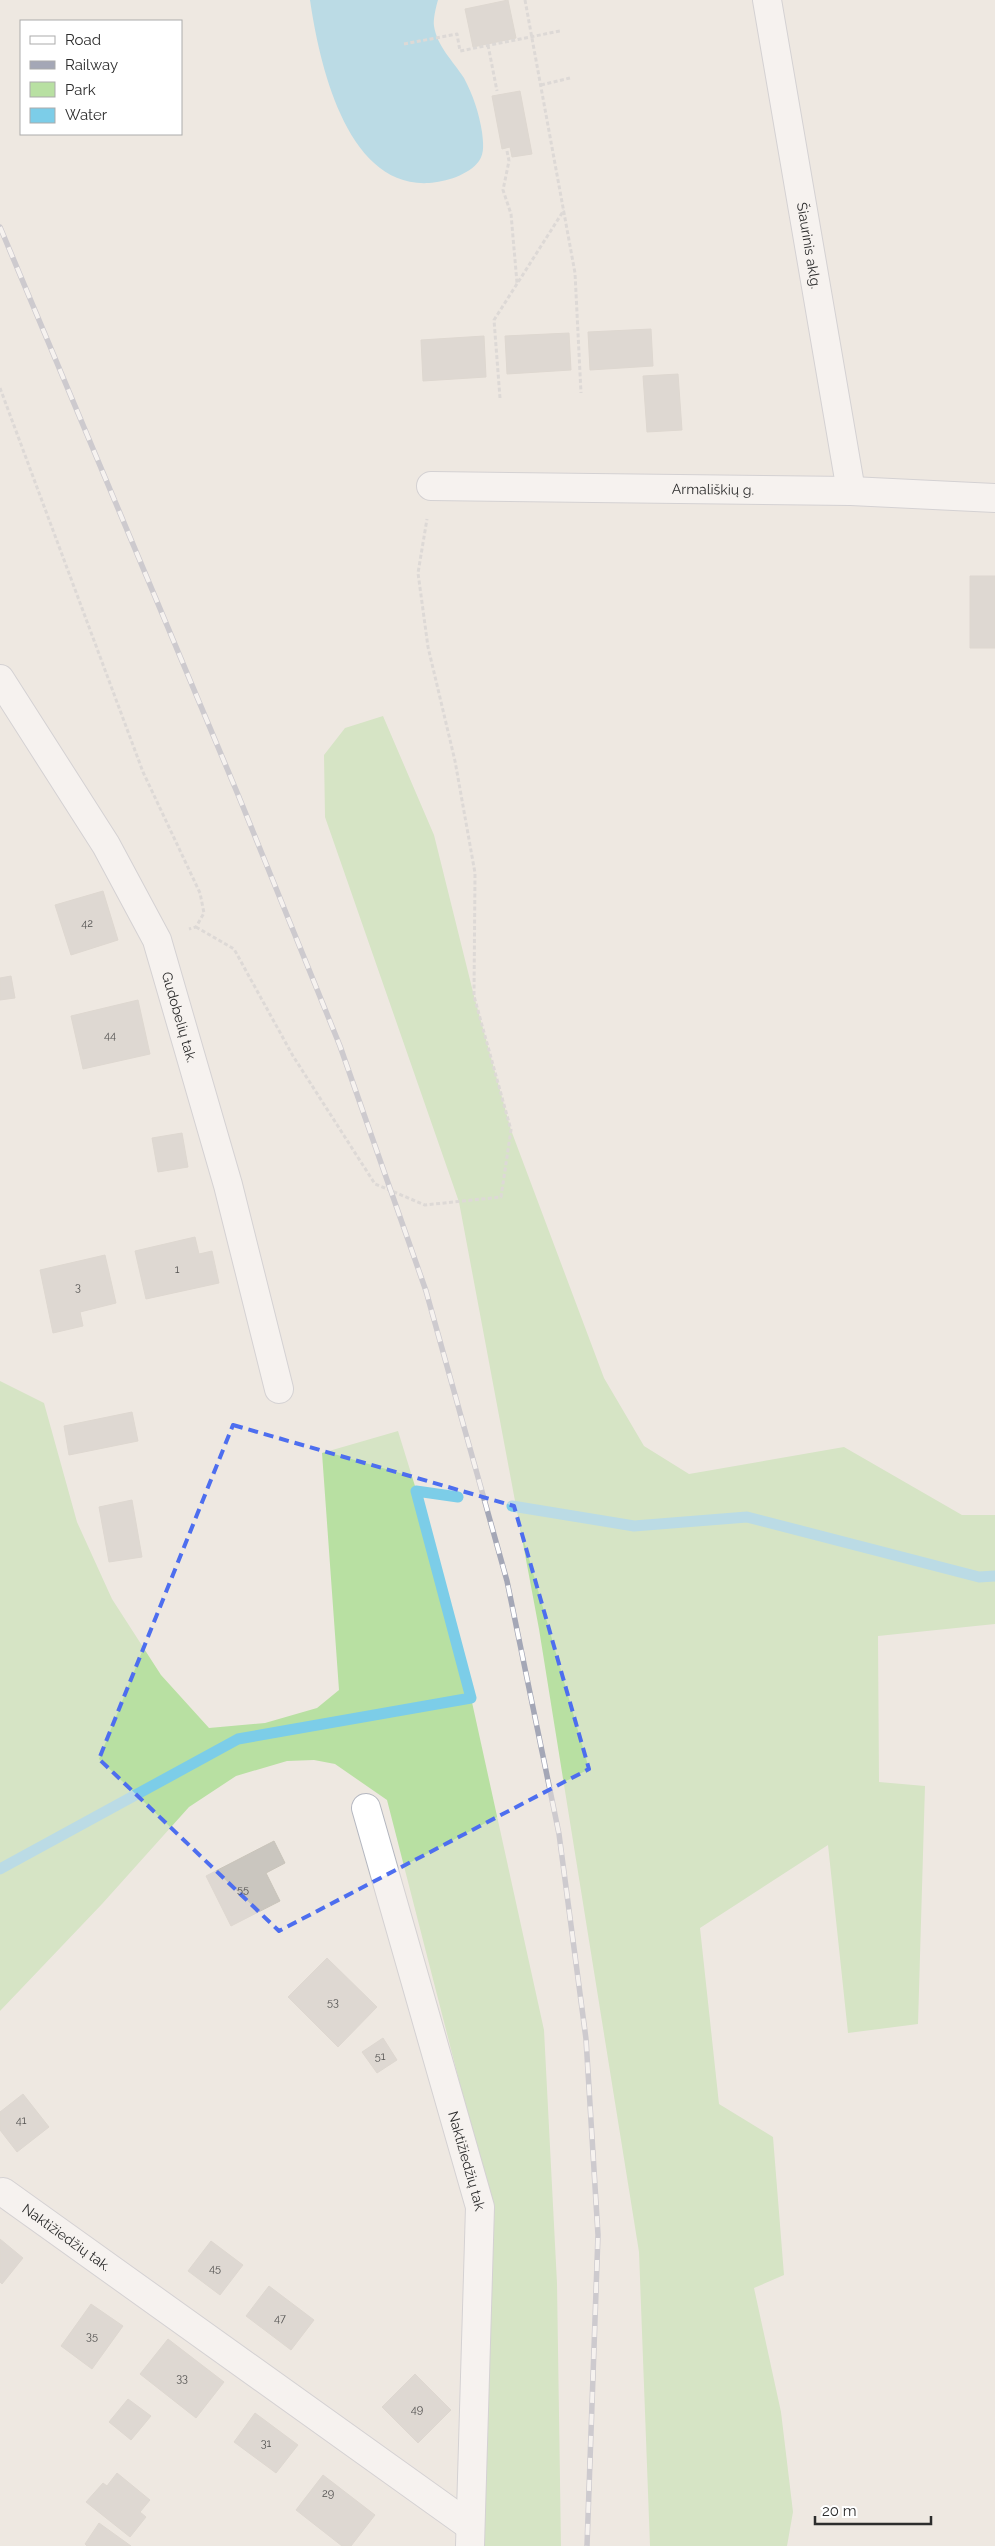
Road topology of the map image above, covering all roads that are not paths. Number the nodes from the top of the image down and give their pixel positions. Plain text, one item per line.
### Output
1 (767, 0) edge
2 (431, 486) road end
3 (851, 492) junction
4 (995, 498) edge
5 (0, 679) edge
6 (279, 1390) dead end
7 (366, 1808) dead end
8 (3, 2192) dead end
9 (470, 2536) edge

1 - 3 street, Šiaurinis aklg.
2 - 3 street, Armališkių g.
3 - 4 street, Armališkių g.
5 - 6 street, Gudobelių tak.
7 - 9 street, Naktižiedžių tak.
8 - 9 street, Naktižiedžių tak.

